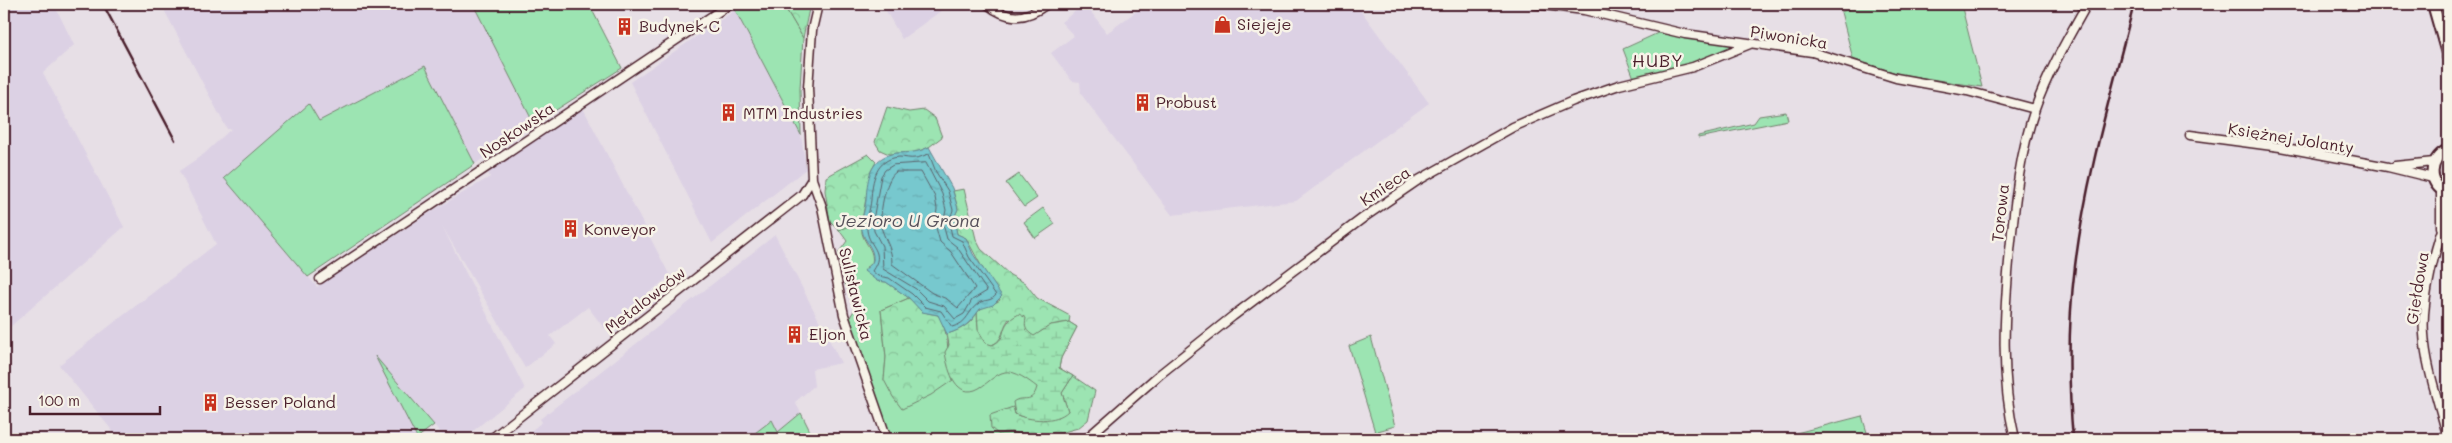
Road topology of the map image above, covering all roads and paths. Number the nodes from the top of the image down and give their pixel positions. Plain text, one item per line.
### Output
1 (730, 4) edge
2 (818, 4) edge
3 (987, 4) edge
4 (1047, 4) edge
5 (1535, 4) edge
6 (2087, 4) edge
7 (2433, 4) edge
8 (1750, 44) junction
9 (2448, 57) edge
10 (2035, 109) junction
11 (2190, 136) dead end
12 (2448, 148) edge
13 (2434, 162) junction
14 (2388, 167) junction
15 (2433, 178) junction
16 (812, 179) junction
17 (2445, 191) edge
18 (2448, 214) edge
19 (2441, 229) junction
20 (320, 279) dead end
21 (491, 439) edge
22 (887, 439) edge
23 (1086, 439) edge
24 (2015, 439) edge
25 (2448, 439) edge

1 - 20 street, Noskowska
2 - 16 street, Sulisławicka
3 - 4 street
5 - 8 street, Piwonicka
6 - 10 street, Torowa
7 - 9 street
8 - 10 street, Piwonicka
8 - 23 street, Kmieca
10 - 24 street, Torowa
11 - 14 street, Księżnej Jolanty
12 - 13 street
13 - 14 street, Księżnej Jolanty
13 - 15 street
14 - 15 street, Księżnej Jolanty
15 - 17 street
16 - 21 street, Metalowców
16 - 22 street, Sulisławicka
17 - 19 street, Giełdowa
18 - 19 street, Giełdowa
19 - 25 street, Giełdowa

